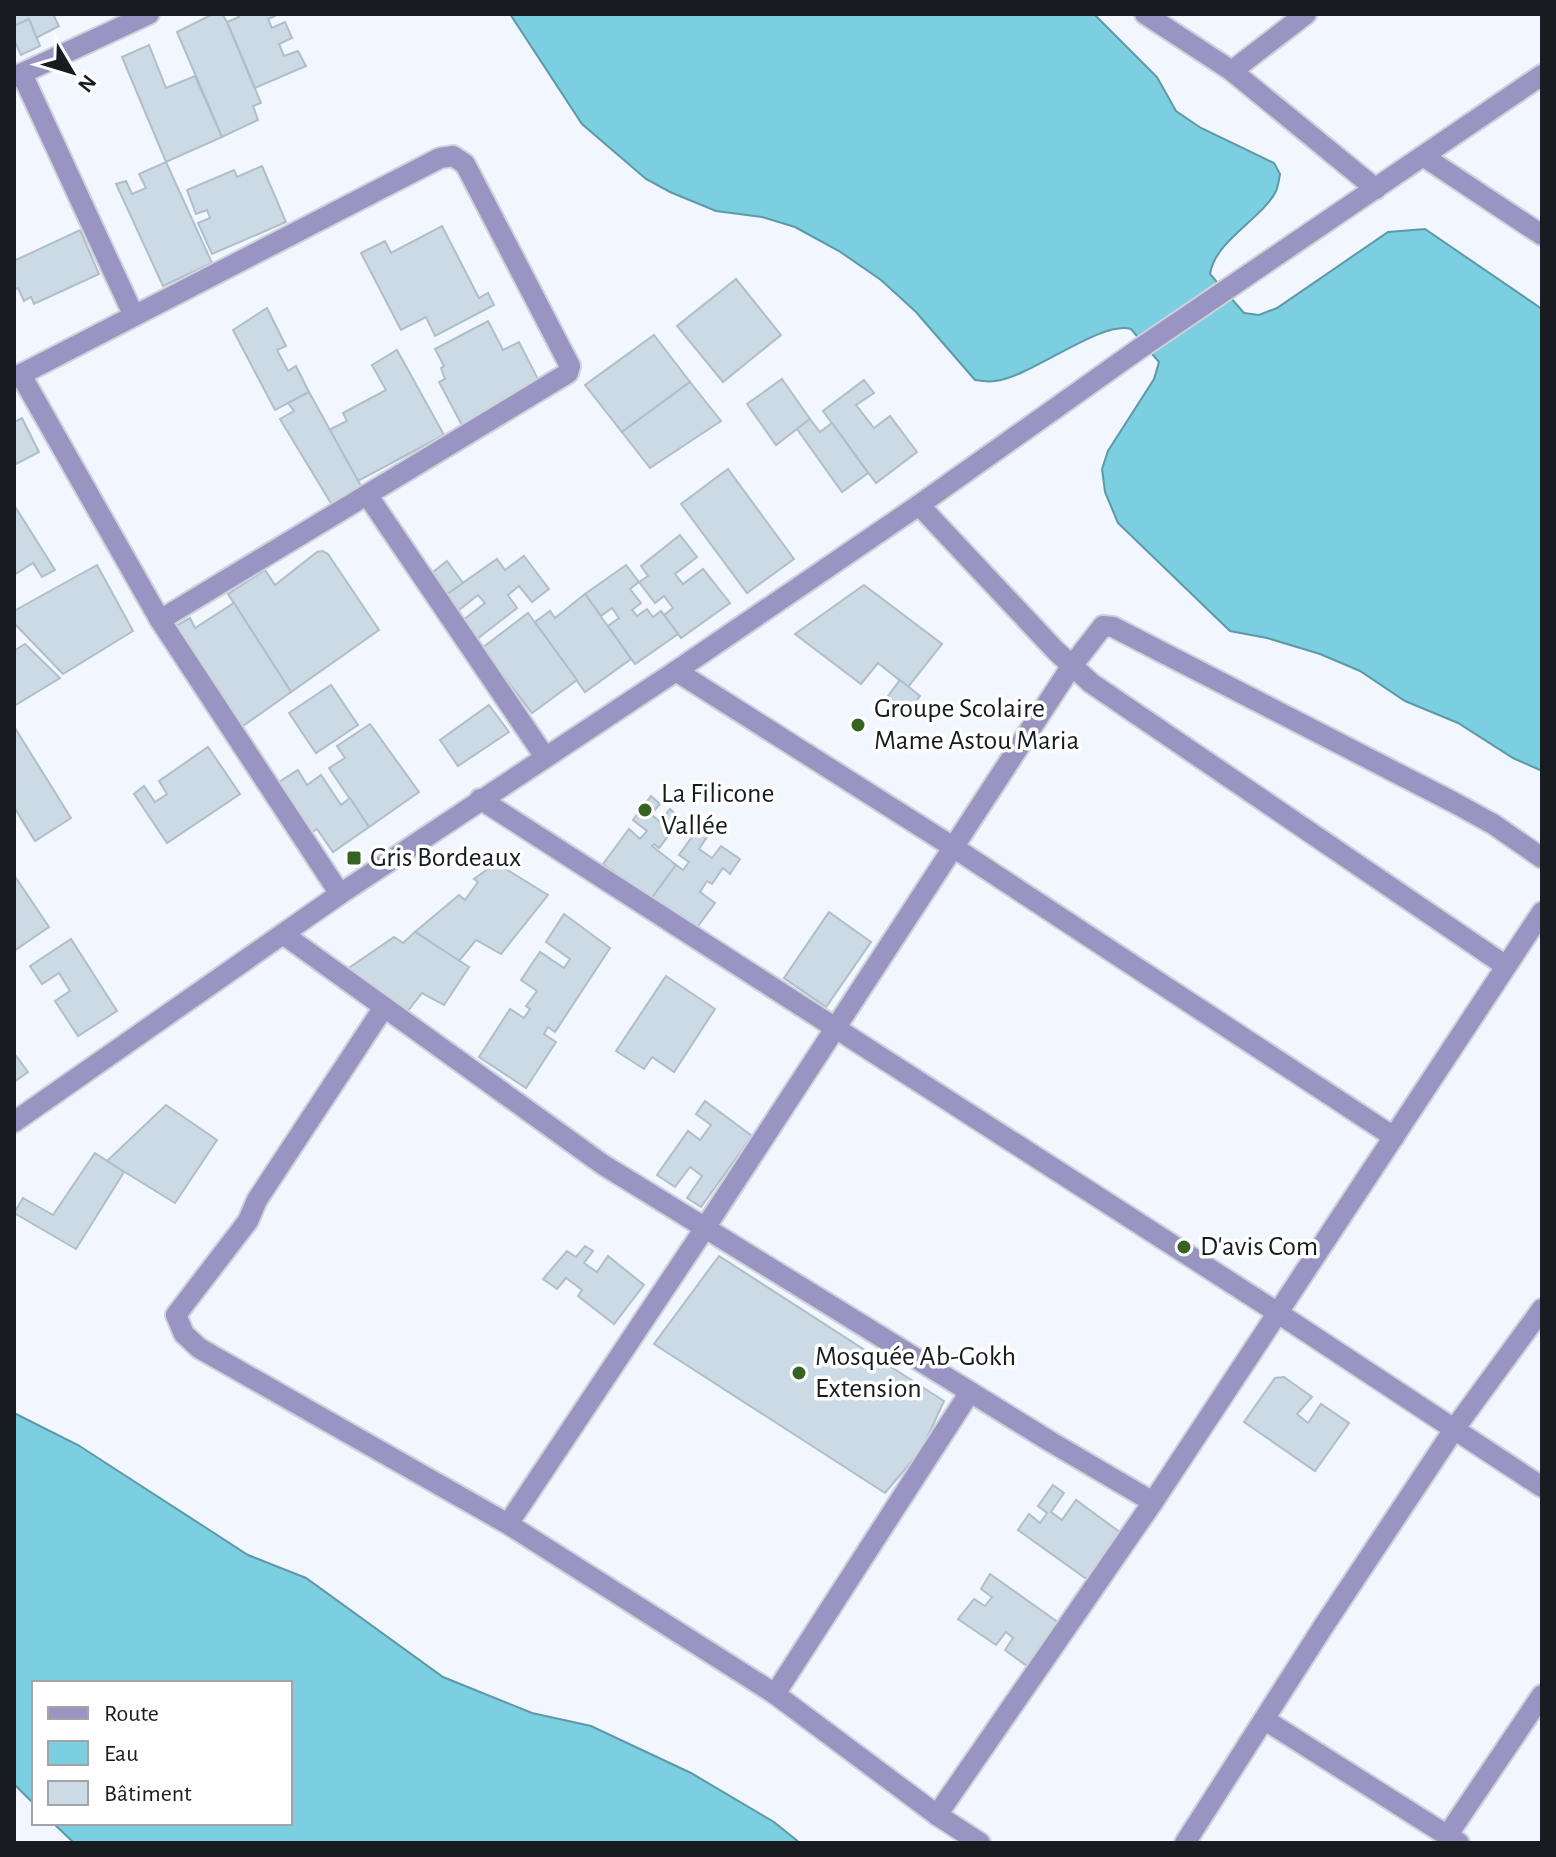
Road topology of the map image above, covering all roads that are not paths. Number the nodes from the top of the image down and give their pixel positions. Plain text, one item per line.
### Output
1 (149, 14) edge
2 (1145, 14) edge
3 (1306, 14) edge
4 (1232, 71) junction
5 (18, 75) edge
6 (1542, 75) edge
7 (1423, 156) junction
8 (1376, 189) junction
9 (1542, 235) edge
10 (134, 316) junction
11 (17, 376) edge
12 (368, 496) junction
13 (919, 505) junction
14 (160, 620) junction
15 (1071, 667) junction
16 (676, 671) junction
17 (545, 757) junction
18 (480, 799) junction
19 (953, 847) junction
20 (1542, 858) edge
21 (340, 894) junction
22 (1542, 912) edge
23 (283, 934) junction
24 (1506, 966) junction
25 (384, 1007) junction
26 (834, 1029) junction
27 (14, 1122) edge
28 (1394, 1137) junction
29 (705, 1228) junction
30 (1542, 1309) edge
31 (1278, 1313) junction
32 (970, 1392) junction
33 (1455, 1428) junction
34 (1542, 1487) edge
35 (1153, 1502) junction
36 (508, 1524) junction
37 (775, 1694) junction
38 (1542, 1695) edge
39 (1265, 1720) junction
40 (937, 1815) junction
41 (1453, 1839) edge
42 (980, 1843) edge
43 (1185, 1843) edge

1 - 5 street
2 - 4 street
3 - 4 street
4 - 8 street
5 - 10 street
6 - 7 street
7 - 8 street
7 - 9 street
8 - 13 street
10 - 11 street
10 - 12 street
11 - 14 street
12 - 14 street
12 - 17 street
13 - 15 street
13 - 16 street
14 - 21 street
15 - 19 street
15 - 20 street
15 - 24 street
16 - 17 street
16 - 19 street
17 - 18 street
18 - 21 street
18 - 26 street
19 - 26 street
19 - 28 street
21 - 23 street
22 - 24 street
23 - 25 street
23 - 27 street
24 - 28 street
25 - 29 street
25 - 36 street
26 - 29 street
26 - 31 street
28 - 31 street
29 - 32 street
29 - 36 street
30 - 33 street
31 - 33 street
31 - 35 street
32 - 35 street
32 - 37 street
33 - 34 street
33 - 39 street
35 - 40 street
36 - 37 street
37 - 40 street
38 - 41 street
39 - 41 street
39 - 43 street
40 - 42 street

